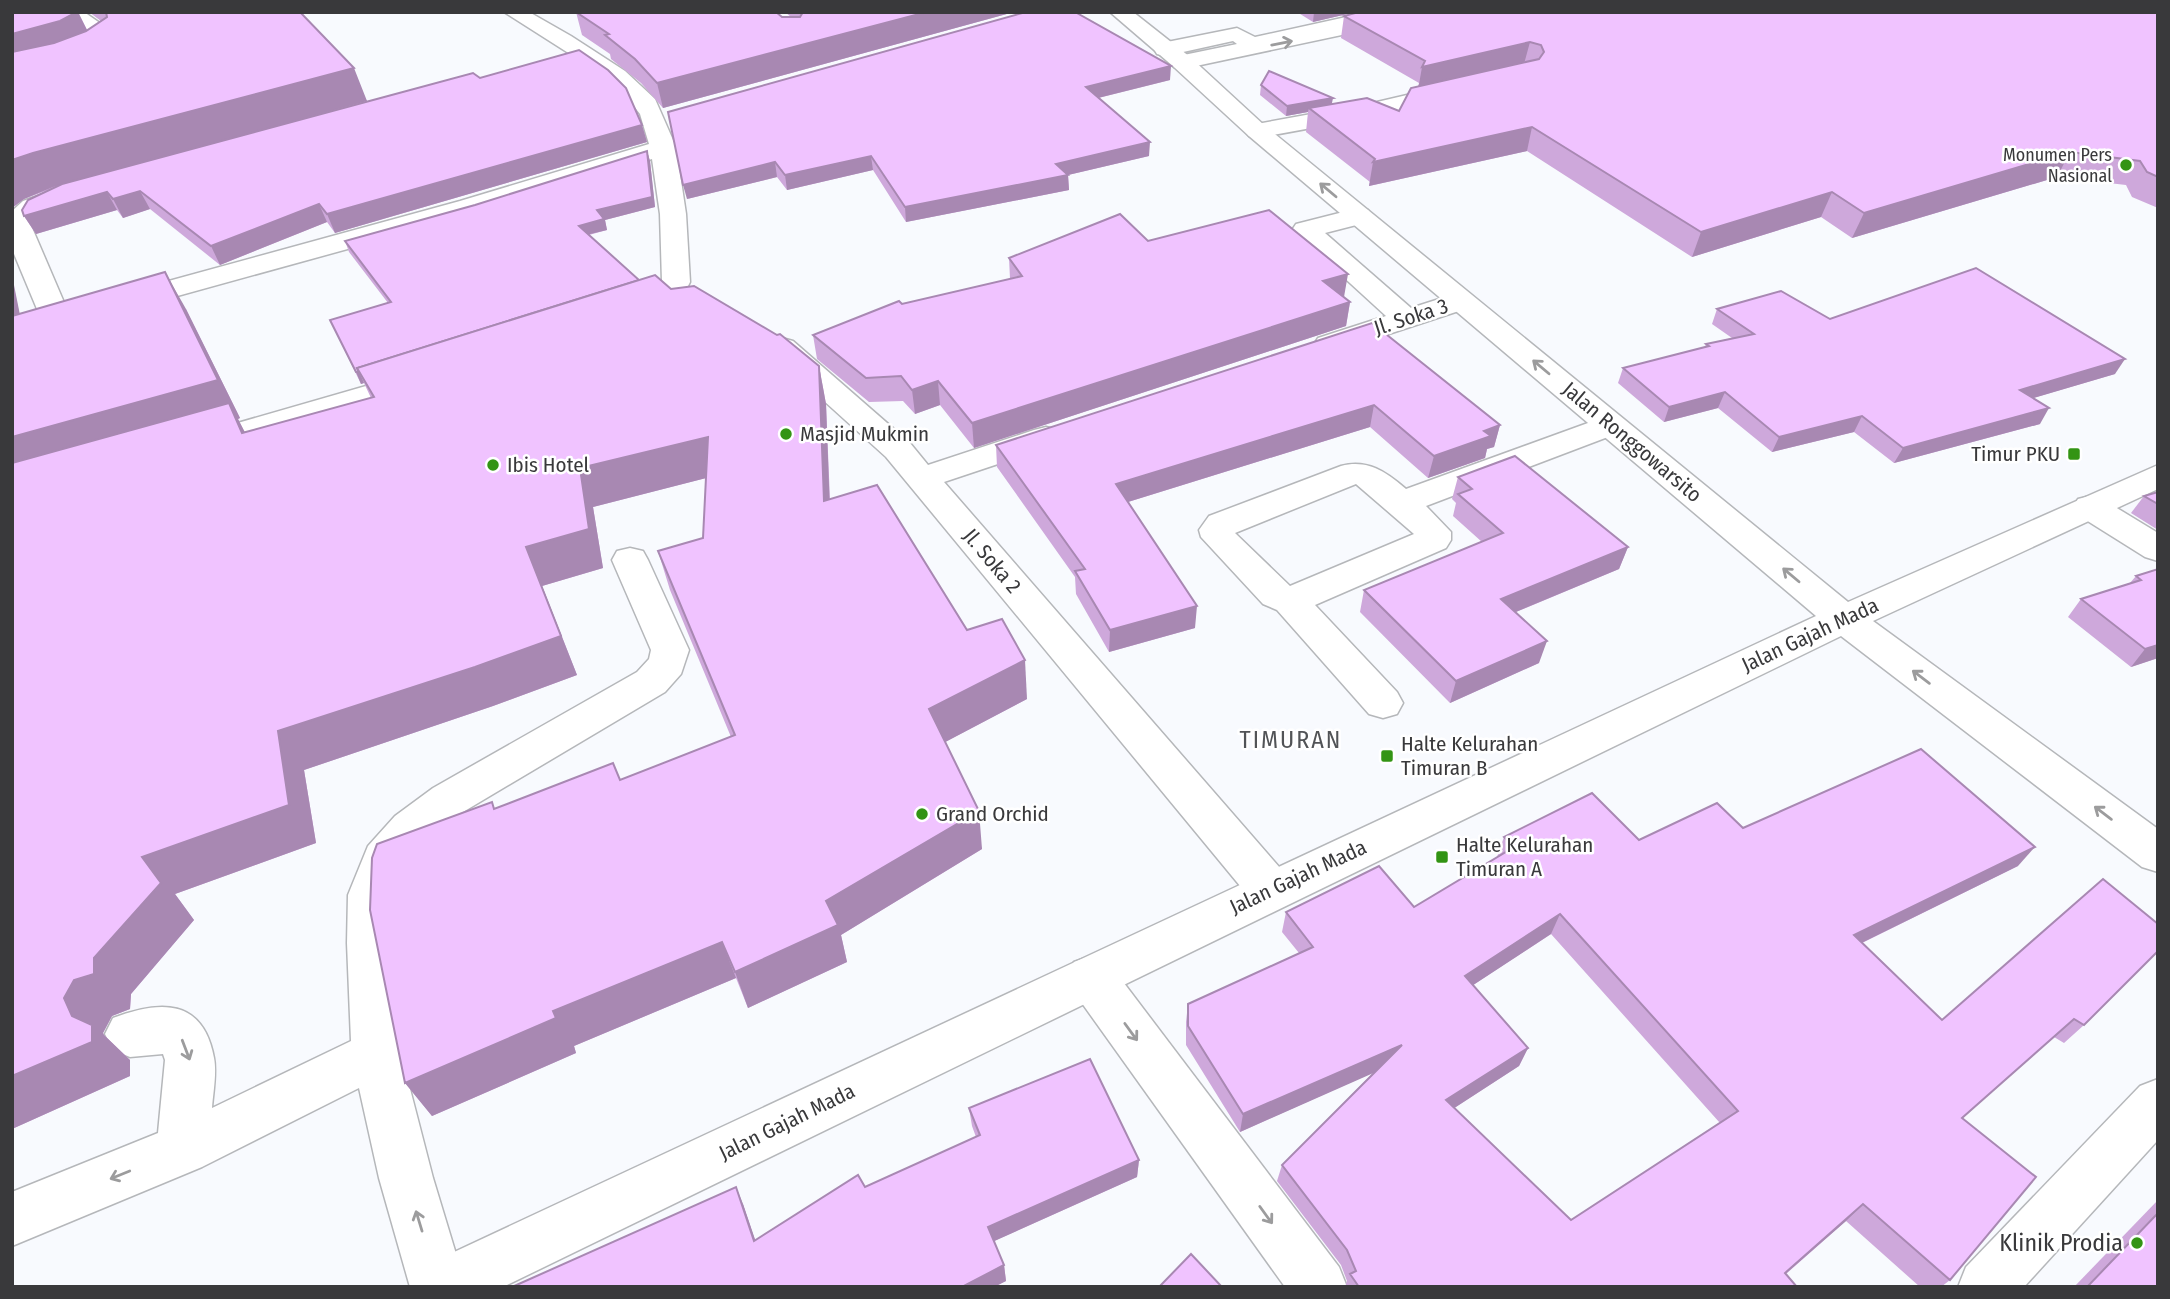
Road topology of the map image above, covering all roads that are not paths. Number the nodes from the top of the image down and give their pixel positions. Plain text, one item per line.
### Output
1 (70, 12) edge
2 (514, 12) edge
3 (1120, 12) edge
4 (1212, 17) dead end
5 (1168, 51) junction
6 (12, 80) edge
7 (1471, 87) edge
8 (666, 127) junction
9 (1257, 131) junction
10 (89, 188) edge
11 (1359, 216) junction
12 (1452, 293) junction
13 (662, 300) junction
14 (700, 306) edge
15 (1397, 311) junction
16 (607, 320) edge
17 (760, 330) edge
18 (1305, 340) edge
19 (440, 373) edge
20 (1610, 425) junction
21 (1077, 427) edge
22 (162, 455) edge
23 (2158, 476) edge
24 (922, 478) junction
25 (1401, 503) junction
26 (2090, 508) junction
27 (2158, 549) edge
28 (630, 560) dead end
29 (1290, 601) junction
30 (1844, 619) junction
31 (1383, 703) dead end
32 (2158, 854) edge
33 (1271, 890) junction
34 (1091, 977) junction
35 (130, 1034) dead end
36 (376, 1054) junction
37 (2158, 1102) edge
38 (183, 1149) junction
39 (12, 1219) edge
40 (440, 1287) edge
41 (1319, 1287) edge
42 (1986, 1287) edge

1 - 6 street
2 - 8 street
3 - 5 street, Jalan Ronggowarsito
4 - 5 street
5 -> 5 street
5 - 9 street, Jalan Ronggowarsito
7 - 9 street
8 - 10 street
8 - 13 street
11 -> 9 street, Jalan Ronggowarsito
11 - 12 street, Jalan Ronggowarsito
11 - 15 street
12 - 15 street, Jl. Soka 3
20 -> 12 street, Jalan Ronggowarsito
13 - 14 street
13 - 16 street
15 - 18 street, Jl. Soka 3
17 - 24 street, Jl. Soka 2
19 - 22 street
20 - 25 street
30 -> 20 street, Jalan Ronggowarsito
21 - 24 street
23 - 26 street, Jalan Gajah Mada
24 - 33 street, Jl. Soka 2
25 - 29 street
25 - 29 street
26 - 27 street
26 - 30 street, Jalan Gajah Mada
28 - 36 street
29 - 31 street
32 -> 30 street, Jalan Ronggowarsito
30 - 33 street, Jalan Gajah Mada
33 - 34 street, Jalan Gajah Mada
34 - 40 street, Jalan Gajah Mada
34 -> 41 street
35 -> 38 street
36 - 38 street
40 -> 36 street
37 - 42 street
38 -> 39 street

